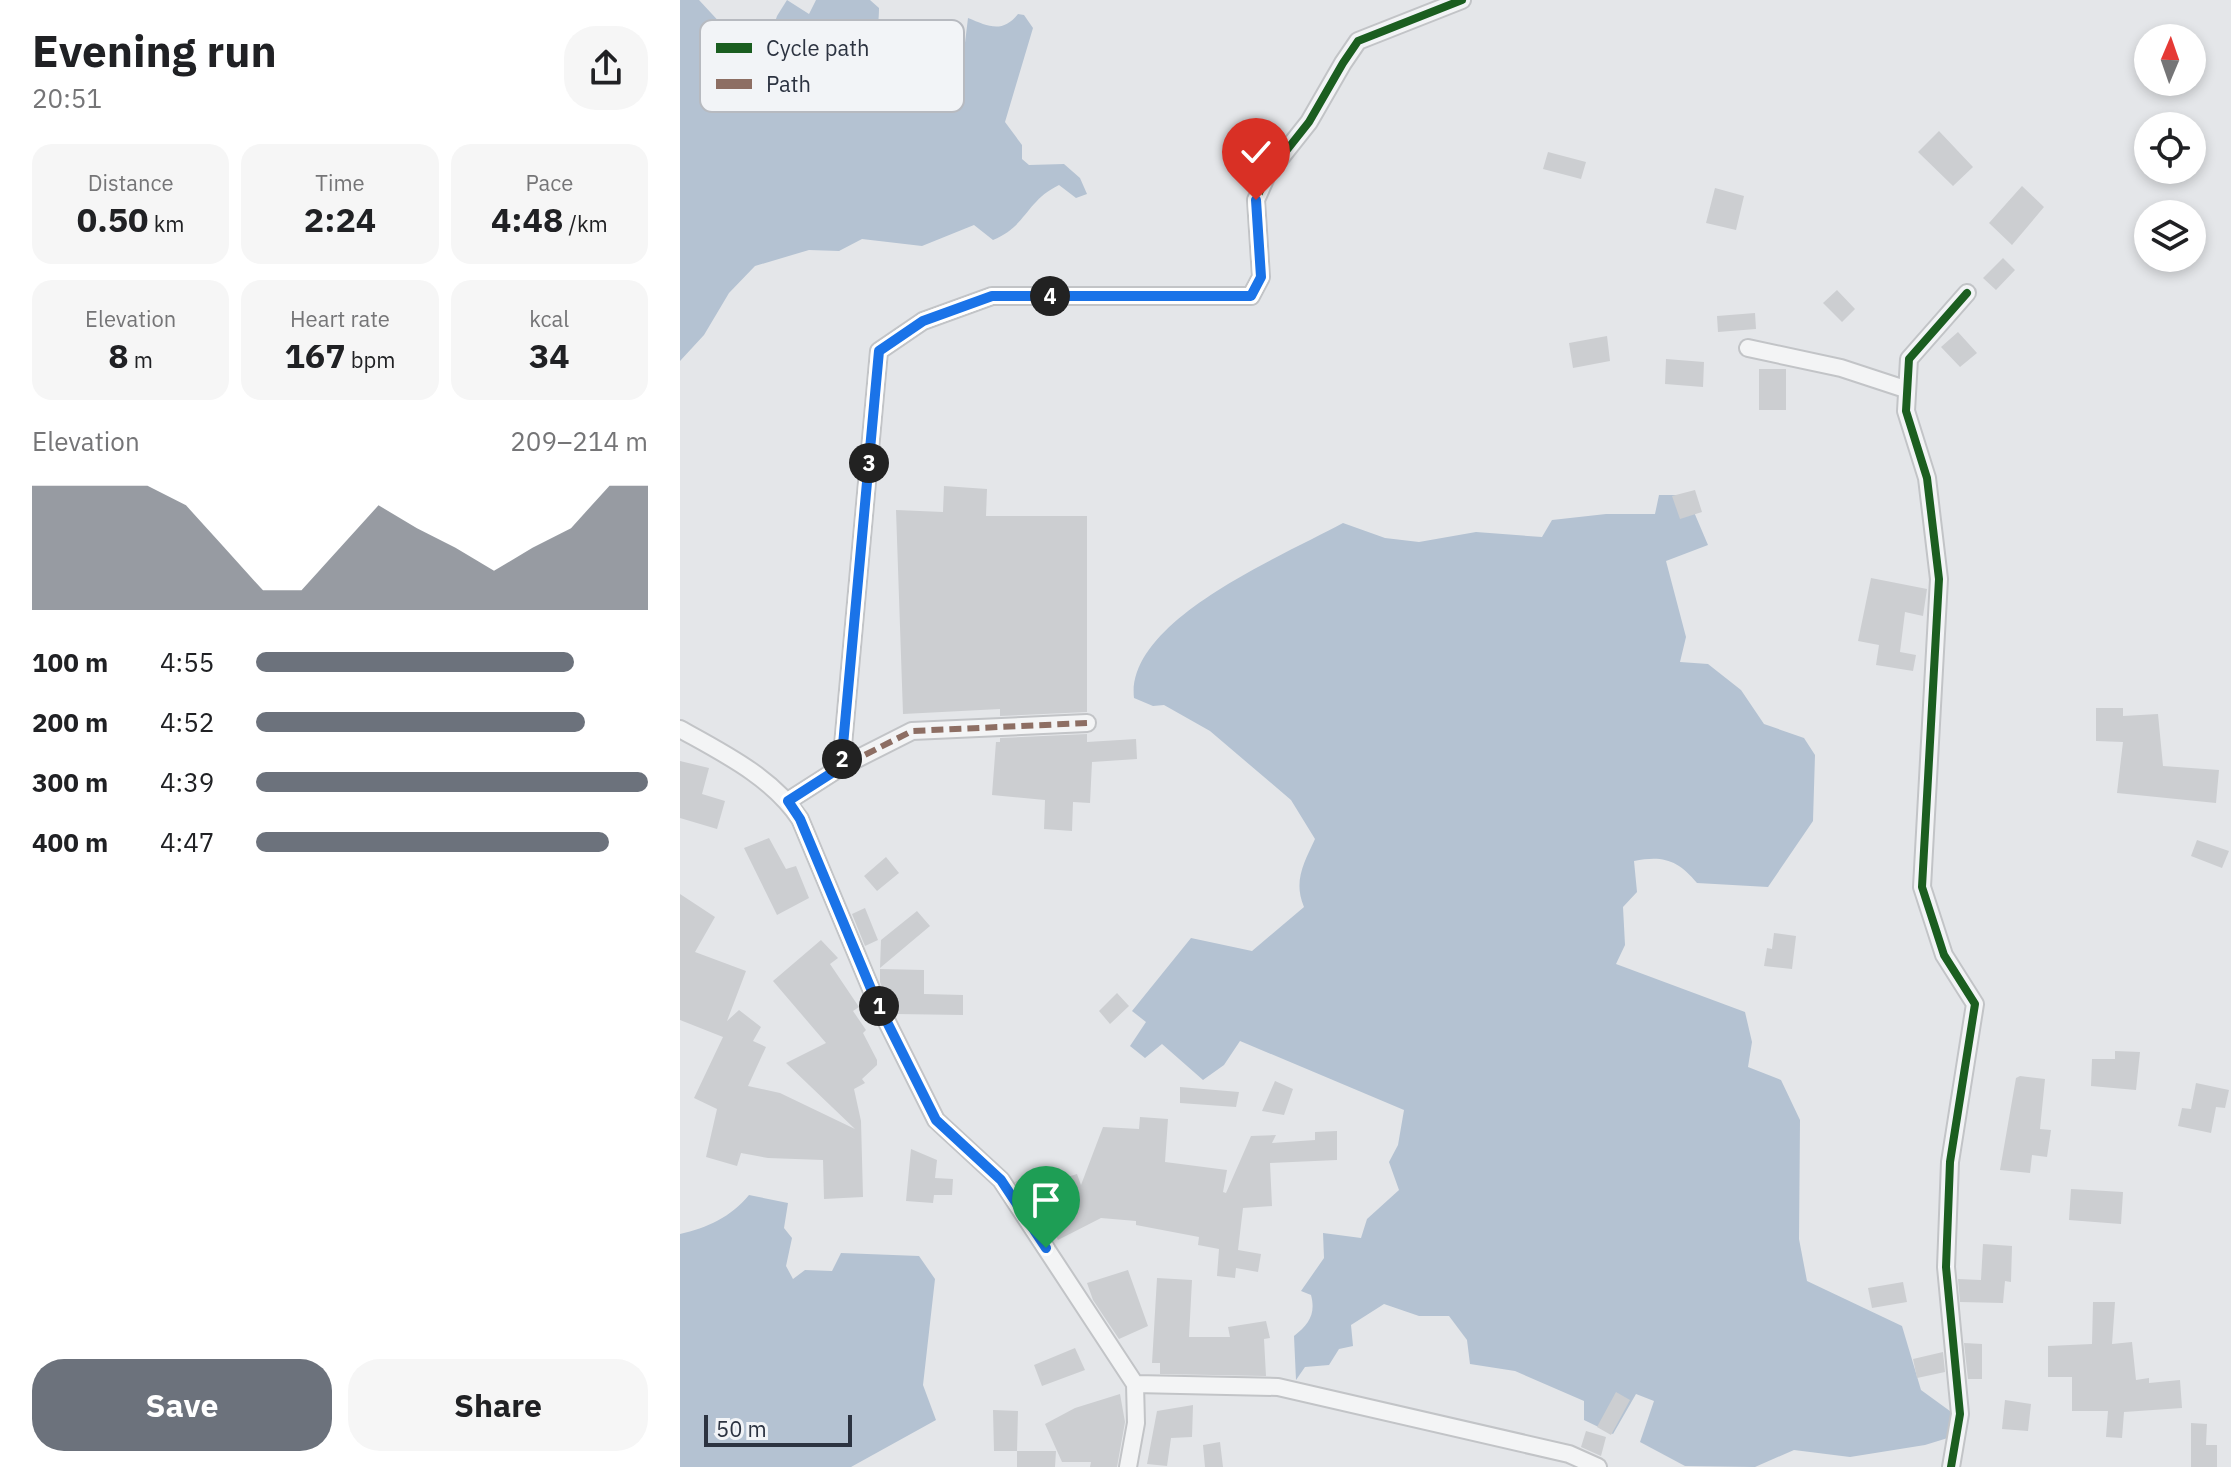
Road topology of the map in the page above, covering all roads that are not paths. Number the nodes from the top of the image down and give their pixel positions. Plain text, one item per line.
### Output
1 (1462, 0) edge
2 (1967, 293) dead end
3 (1748, 348) dead end
4 (1905, 389) junction
5 (1087, 723) dead end
6 (680, 729) edge
7 (841, 767) junction
8 (788, 801) junction
9 (1135, 1384) junction
10 (1128, 1467) edge
11 (1598, 1467) edge
12 (1951, 1467) edge

1 - 7 street
2 - 4 street
3 - 4 street
4 - 12 street
5 - 7 street
6 - 8 street
7 - 8 street
8 - 9 street
9 - 10 street
9 - 11 street

